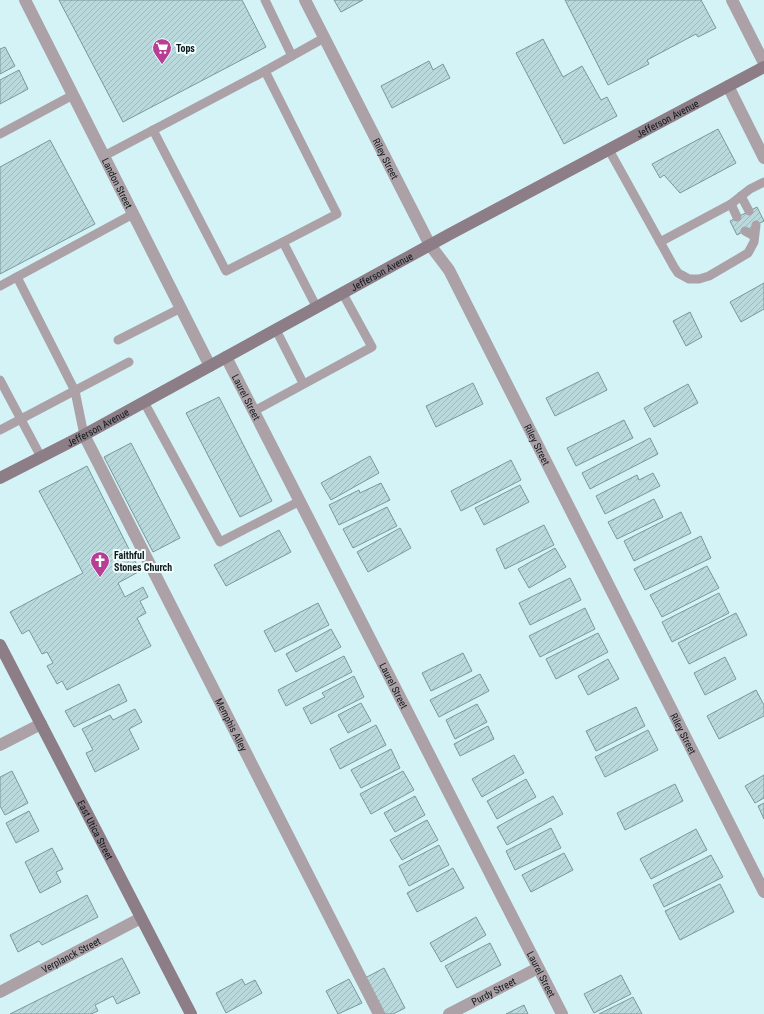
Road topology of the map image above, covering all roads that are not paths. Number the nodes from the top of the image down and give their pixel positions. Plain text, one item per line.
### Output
1 (25, 0) edge
2 (265, 0) edge
3 (305, 0) edge
4 (732, 0) edge
5 (324, 38) junction
6 (292, 56) junction
7 (764, 62) edge
8 (764, 67) edge
9 (265, 71) junction
10 (728, 86) junction
11 (73, 95) junction
12 (153, 130) junction
13 (0, 134) edge
14 (609, 150) junction
15 (104, 156) junction
16 (764, 158) edge
17 (764, 182) edge
18 (741, 196) junction
19 (731, 204) junction
20 (749, 211) dead end
21 (133, 214) junction
22 (738, 217) dead end
23 (756, 225) dead end
24 (745, 231) dead end
25 (754, 236) junction
26 (283, 242) junction
27 (660, 242) junction
28 (430, 245) junction
29 (17, 277) junction
30 (0, 286) edge
31 (343, 294) junction
32 (181, 308) junction
33 (317, 308) junction
34 (276, 330) junction
35 (118, 340) dead end
36 (226, 357) junction
37 (129, 362) dead end
38 (210, 366) junction
39 (0, 380) edge
40 (303, 383) junction
41 (75, 391) junction
42 (144, 402) junction
43 (254, 411) junction
44 (21, 419) junction
45 (0, 430) edge
46 (84, 435) junction
47 (41, 457) junction
48 (0, 478) edge
49 (300, 501) junction
50 (0, 645) edge
51 (41, 724) junction
52 (0, 745) edge
53 (764, 892) edge
54 (141, 918) junction
55 (538, 968) junction
56 (0, 992) edge
57 (191, 1014) edge
58 (378, 1014) edge
59 (449, 1014) edge
60 (562, 1014) edge

1 - 11 street, Landon Street
2 - 6 lane
3 - 5 street, Riley Street
4 - 7 street
5 - 6 lane
5 - 28 street, Riley Street
6 - 9 lane
8 - 10 street, Jefferson Avenue
9 - 12 lane
9 - 26 lane
10 - 14 street, Jefferson Avenue
10 - 16 street
11 - 13 lane
11 - 15 street, Landon Street
12 - 15 lane
12 - 26 lane
14 - 27 lane
14 - 28 street, Jefferson Avenue
15 - 21 street, Landon Street
17 - 18 lane
18 - 19 lane
18 - 20 lane
19 - 22 lane
19 - 27 lane
21 - 29 lane
21 - 32 street, Landon Street
23 - 25 lane
24 - 25 lane
25 - 27 lane
26 - 33 lane
28 - 31 street, Jefferson Avenue
28 - 53 street, Riley Street
29 - 30 lane
29 - 41 lane
31 - 33 street, Jefferson Avenue
31 - 40 lane
32 - 35 lane
32 - 38 street, Landon Street
33 - 34 street, Jefferson Avenue
34 - 36 street, Jefferson Avenue
34 - 40 lane
36 - 38 street, Jefferson Avenue
36 - 43 street, Laurel Street
37 - 41 lane
38 - 42 street, Jefferson Avenue
39 - 44 lane
40 - 43 lane
41 - 44 lane
41 - 46 lane
42 - 46 street, Jefferson Avenue
42 - 49 lane
43 - 49 street, Laurel Street
44 - 45 lane
44 - 47 lane
46 - 47 street, Jefferson Avenue
46 - 58 street, Memphis Alley
47 - 48 street, Jefferson Avenue
49 - 55 street, Laurel Street
50 - 51 street, East Utica Street
51 - 52 street
51 - 54 street, East Utica Street
54 - 56 street, Verplanck Street
54 - 57 street, East Utica Street
55 - 59 street, Purdy Street
55 - 60 street, Laurel Street

